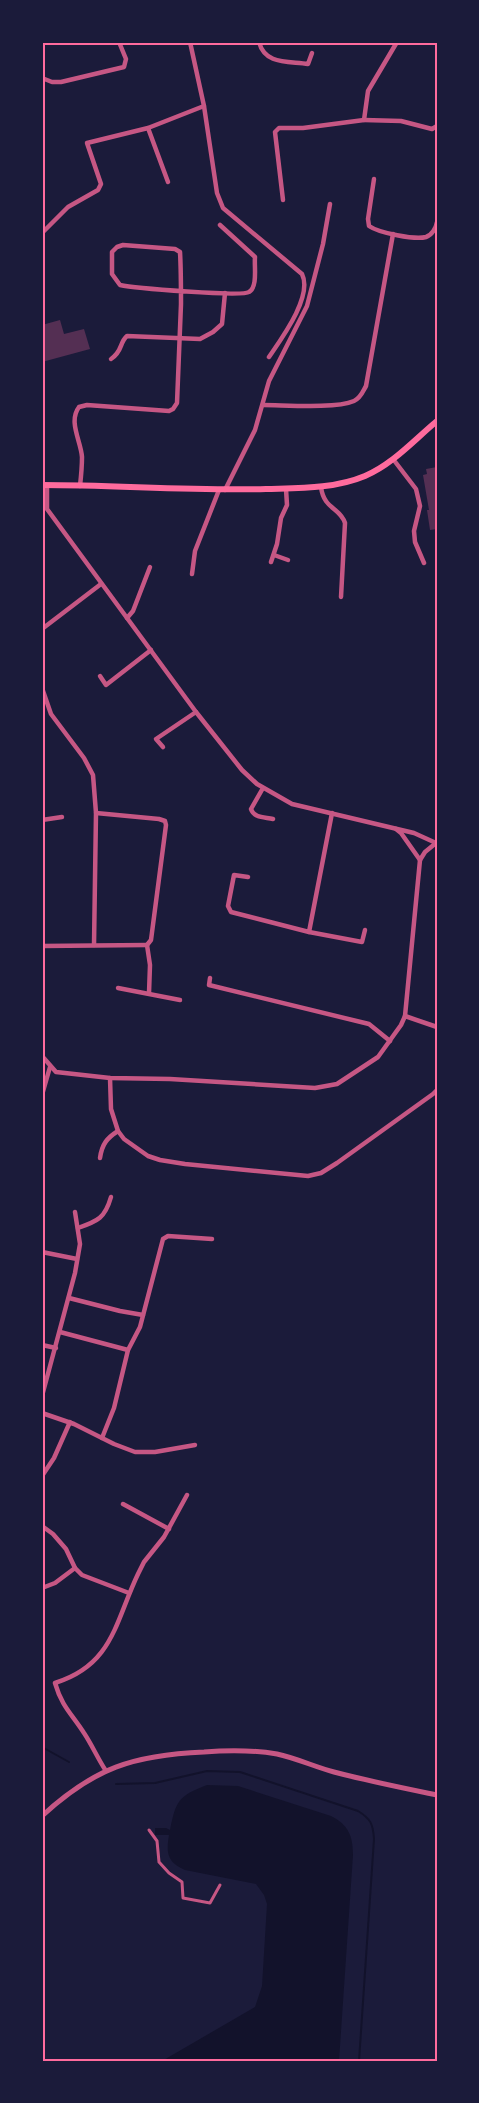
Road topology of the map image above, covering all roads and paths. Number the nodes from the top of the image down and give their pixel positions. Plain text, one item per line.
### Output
1 (119, 42) edge
2 (190, 42) edge
3 (260, 42) edge
4 (397, 42) edge
5 (312, 53) dead end
6 (42, 78) edge
7 (204, 106) junction
8 (364, 120) junction
9 (437, 126) edge
10 (148, 128) junction
11 (374, 179) dead end
12 (168, 182) dead end
13 (283, 200) dead end
14 (330, 204) dead end
15 (437, 222) edge
16 (220, 225) dead end
17 (42, 233) edge
18 (393, 234) junction
19 (181, 290) junction
20 (225, 293) junction
21 (179, 338) junction
22 (269, 357) dead end
23 (111, 359) dead end
24 (263, 405) junction
25 (437, 421) edge
26 (393, 459) junction
27 (44, 485) edge
28 (80, 486) junction
29 (321, 487) junction
30 (286, 489) junction
31 (222, 490) junction
32 (274, 555) junction
33 (288, 560) dead end
34 (271, 562) dead end
35 (424, 563) dead end
36 (150, 567) dead end
37 (192, 574) dead end
38 (101, 584) junction
39 (341, 597) dead end
40 (127, 618) junction
41 (42, 629) edge
42 (151, 650) junction
43 (100, 676) dead end
44 (42, 688) edge
45 (196, 712) junction
46 (163, 747) dead end
47 (263, 788) junction
48 (96, 813) junction
49 (332, 813) junction
50 (62, 817) dead end
51 (273, 819) dead end
52 (42, 820) edge
53 (394, 828) junction
54 (437, 844) edge
55 (420, 860) junction
56 (248, 877) dead end
57 (365, 930) dead end
58 (309, 932) junction
59 (94, 945) junction
60 (147, 945) junction
61 (42, 946) edge
62 (210, 978) dead end
63 (118, 988) dead end
64 (149, 993) junction
65 (180, 1000) dead end
66 (405, 1016) junction
67 (437, 1027) edge
68 (390, 1041) junction
69 (42, 1056) edge
70 (50, 1067) junction
71 (110, 1078) junction
72 (437, 1090) edge
73 (42, 1095) edge
74 (118, 1131) junction
75 (100, 1158) dead end
76 (111, 1197) dead end
77 (75, 1212) dead end
78 (78, 1228) junction
79 (212, 1239) dead end
80 (42, 1252) edge
81 (77, 1259) junction
82 (69, 1298) junction
83 (143, 1315) junction
84 (60, 1332) junction
85 (42, 1345) edge
86 (56, 1348) junction
87 (128, 1350) junction
88 (42, 1396) edge
89 (42, 1413) edge
90 (70, 1422) junction
91 (102, 1438) junction
92 (195, 1445) dead end
93 (42, 1476) edge
94 (187, 1495) dead end
95 (123, 1504) dead end
96 (42, 1526) edge
97 (169, 1529) junction
98 (75, 1568) junction
99 (42, 1588) edge
100 (129, 1593) junction
101 (106, 1771) junction
102 (437, 1796) edge
103 (42, 1816) edge
104 (149, 1830) dead end
105 (220, 1885) dead end

1 - 6 street
2 - 7 street
3 - 5 street
4 - 8 street
7 - 10 street
7 - 22 street
8 - 9 street
8 - 13 street
10 - 12 street
10 - 17 street
11 - 18 street
14 - 24 street
15 - 18 street
16 - 20 street
18 - 24 street
19 - 19 street
19 - 20 street
19 - 21 street
20 - 21 street
21 - 23 street
21 - 28 street
24 - 31 street
25 - 26 main road
26 - 29 main road
26 - 35 street
27 - 28 main road
27 - 38 street
28 - 31 main road
29 - 30 main road
29 - 39 street
30 - 31 main road
30 - 32 street
31 - 37 street
32 - 33 street
32 - 34 street
36 - 40 street
38 - 40 street
38 - 41 street
40 - 42 street
42 - 43 street
42 - 45 street
44 - 48 street
45 - 46 street
45 - 47 street
47 - 49 street
47 - 51 street
48 - 59 street
48 - 60 street
49 - 53 street
49 - 58 street
50 - 52 street
53 - 54 street
53 - 55 street
54 - 55 street
55 - 66 street
56 - 58 street
57 - 58 street
59 - 60 street
59 - 61 street
60 - 64 street
62 - 68 street
63 - 64 street
64 - 65 street
66 - 67 street
66 - 68 street
68 - 71 street
69 - 70 street
70 - 71 street
70 - 73 street
71 - 74 street
72 - 74 street
74 - 75 street
76 - 78 street
77 - 78 street
78 - 81 street
79 - 83 street
80 - 81 street
81 - 82 street
82 - 83 street
82 - 84 street
83 - 87 street
84 - 86 street
84 - 87 street
85 - 86 street
86 - 88 street
87 - 91 street
89 - 90 street
90 - 91 street
90 - 93 street
91 - 92 street
94 - 97 street
95 - 97 street
96 - 98 street
97 - 100 street
98 - 99 street
98 - 100 street
100 - 101 street
101 - 102 street
101 - 103 street
104 - 105 street

